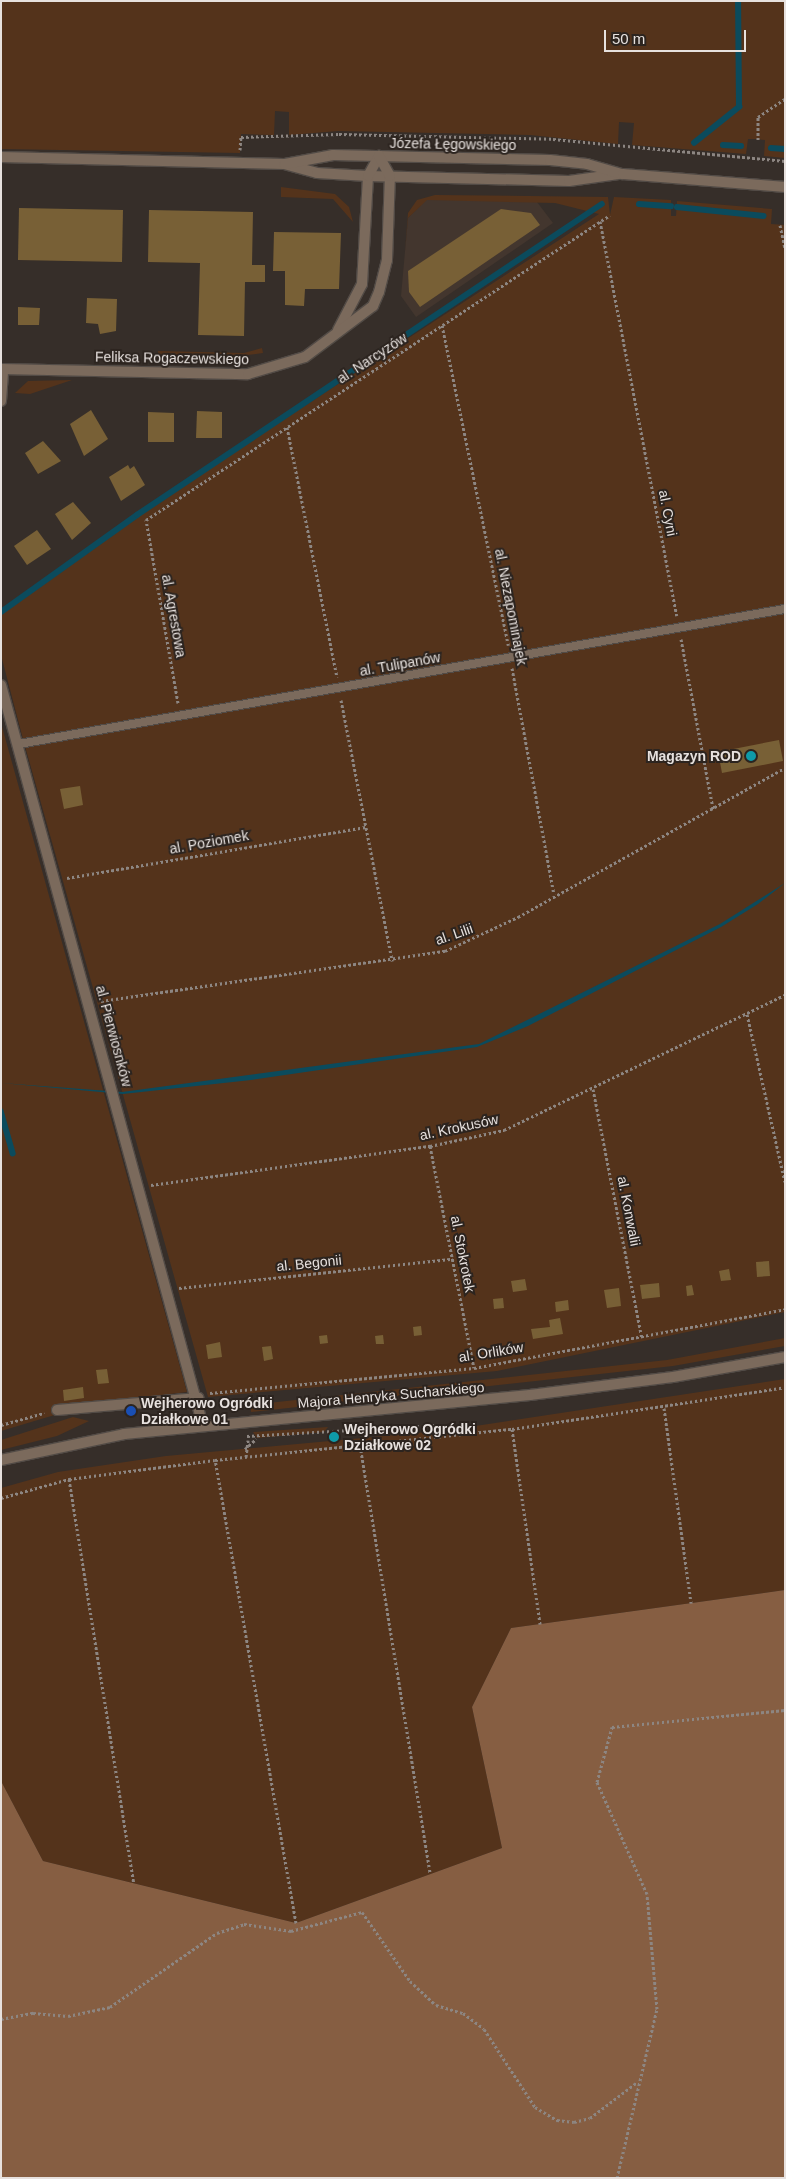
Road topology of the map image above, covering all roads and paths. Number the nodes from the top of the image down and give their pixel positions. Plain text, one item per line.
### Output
1 (785, 99) edge
2 (758, 140) dead end
3 (240, 143) dead end
4 (379, 156) junction
5 (1, 157) edge
6 (785, 161) edge
7 (284, 164) junction
8 (620, 174) junction
9 (368, 176) junction
10 (390, 176) junction
11 (785, 187) edge
12 (610, 215) dead end
13 (600, 221) junction
14 (780, 225) dead end
15 (785, 248) edge
16 (442, 325) junction
17 (333, 337) junction
18 (2, 369) edge
19 (1, 401) edge
20 (146, 520) joint
21 (785, 609) edge
22 (679, 628) junction
23 (510, 658) junction
24 (1, 686) edge
25 (180, 716) junction
26 (20, 744) junction
27 (785, 768) edge
28 (712, 809) junction
29 (366, 827) dead end
30 (56, 879) junction
31 (554, 894) junction
32 (785, 995) edge
33 (90, 1003) junction
34 (747, 1014) junction
35 (593, 1089) junction
36 (430, 1146) junction
37 (785, 1182) edge
38 (141, 1187) junction
39 (452, 1259) junction
40 (169, 1290) junction
41 (785, 1309) edge
42 (642, 1338) junction
43 (785, 1357) edge
44 (474, 1368) junction
45 (785, 1387) edge
46 (198, 1396) junction
47 (664, 1408) junction
48 (57, 1410) joint
49 (1, 1424) edge
50 (438, 1425) dead end
51 (203, 1426) junction
52 (512, 1429) junction
53 (247, 1431) dead end
54 (257, 1439) junction
55 (248, 1440) junction
56 (360, 1446) junction
57 (245, 1449) junction
58 (246, 1457) junction
59 (1, 1460) edge
60 (214, 1460) junction
61 (68, 1479) junction
62 (1, 1498) edge
63 (691, 1603) dead end
64 (540, 1624) dead end
65 (785, 1710) edge
66 (430, 1874) dead end
67 (134, 1883) dead end
68 (296, 1923) dead end
69 (1, 2019) edge
70 (636, 2083) junction
71 (617, 2178) edge

1 - 2 path
3 - 6 path
4 - 7 street, Józefa Łęgowskiego
4 - 8 street, Józefa Łęgowskiego
4 - 9 street, Feliksa Rogaczewskiego
4 - 10 street
5 - 7 street, Józefa Łęgowskiego
7 - 9 street, Józefa Łęgowskiego
8 - 10 street, Józefa Łęgowskiego
8 - 11 street, Józefa Łęgowskiego
9 - 10 street, Józefa Łęgowskiego
9 - 17 street, Feliksa Rogaczewskiego
10 - 17 street, Feliksa Rogaczewskiego
12 - 13 path, al. Narcyzów
13 - 16 path, al. Narcyzów
13 - 22 path, al. Cyni
14 - 15 path
16 - 20 path, al. Narcyzów
16 - 23 path, al. Niezapominajek
17 - 18 street, Feliksa Rogaczewskiego
18 - 19 street
20 - 25 path, al. Agrestowa
21 - 22 lane, al. Tulipanów
22 - 23 lane, al. Tulipanów
22 - 28 path, al. Cyni
23 - 25 lane, al. Tulipanów
23 - 31 path, al. Niezapominajek
24 - 26 street, al. Pierwiosnków
25 - 26 lane, al. Tulipanów
26 - 30 street, al. Pierwiosnków
27 - 28 path, al. Lilii
28 - 31 path, al. Lilii
29 - 30 path, al. Poziomek
30 - 33 street, al. Pierwiosnków
31 - 33 path, al. Lilii
32 - 34 path, al. Krokusów
33 - 38 street, al. Pierwiosnków
34 - 35 path, al. Krokusów
34 - 37 path
35 - 36 path, al. Krokusów
35 - 42 path, al. Konwalii
36 - 38 path, al. Krokusów
36 - 39 path, al. Stokrotek
38 - 40 street, al. Pierwiosnków
39 - 40 path, al. Begonii
39 - 44 path, al. Stokrotek
40 - 46 street, al. Pierwiosnków
41 - 42 path, al. Orlików
42 - 44 path, al. Orlików
43 - 51 street, Majora Henryka Sucharskiego
44 - 46 path, al. Orlików
45 - 47 path
46 - 48 street
46 - 51 street, al. Pierwiosnków
47 - 52 path
47 - 63 path
48 - 49 path
50 - 54 path
51 - 59 street, Majora Henryka Sucharskiego
52 - 56 path
52 - 64 path
53 - 55 path
54 - 55 path
54 - 57 path
55 - 57 path
56 - 58 path
56 - 66 path
57 - 58 path
58 - 60 path
60 - 61 path
60 - 68 path
61 - 62 path
61 - 67 path
65 - 70 path
69 - 70 path
70 - 71 path

